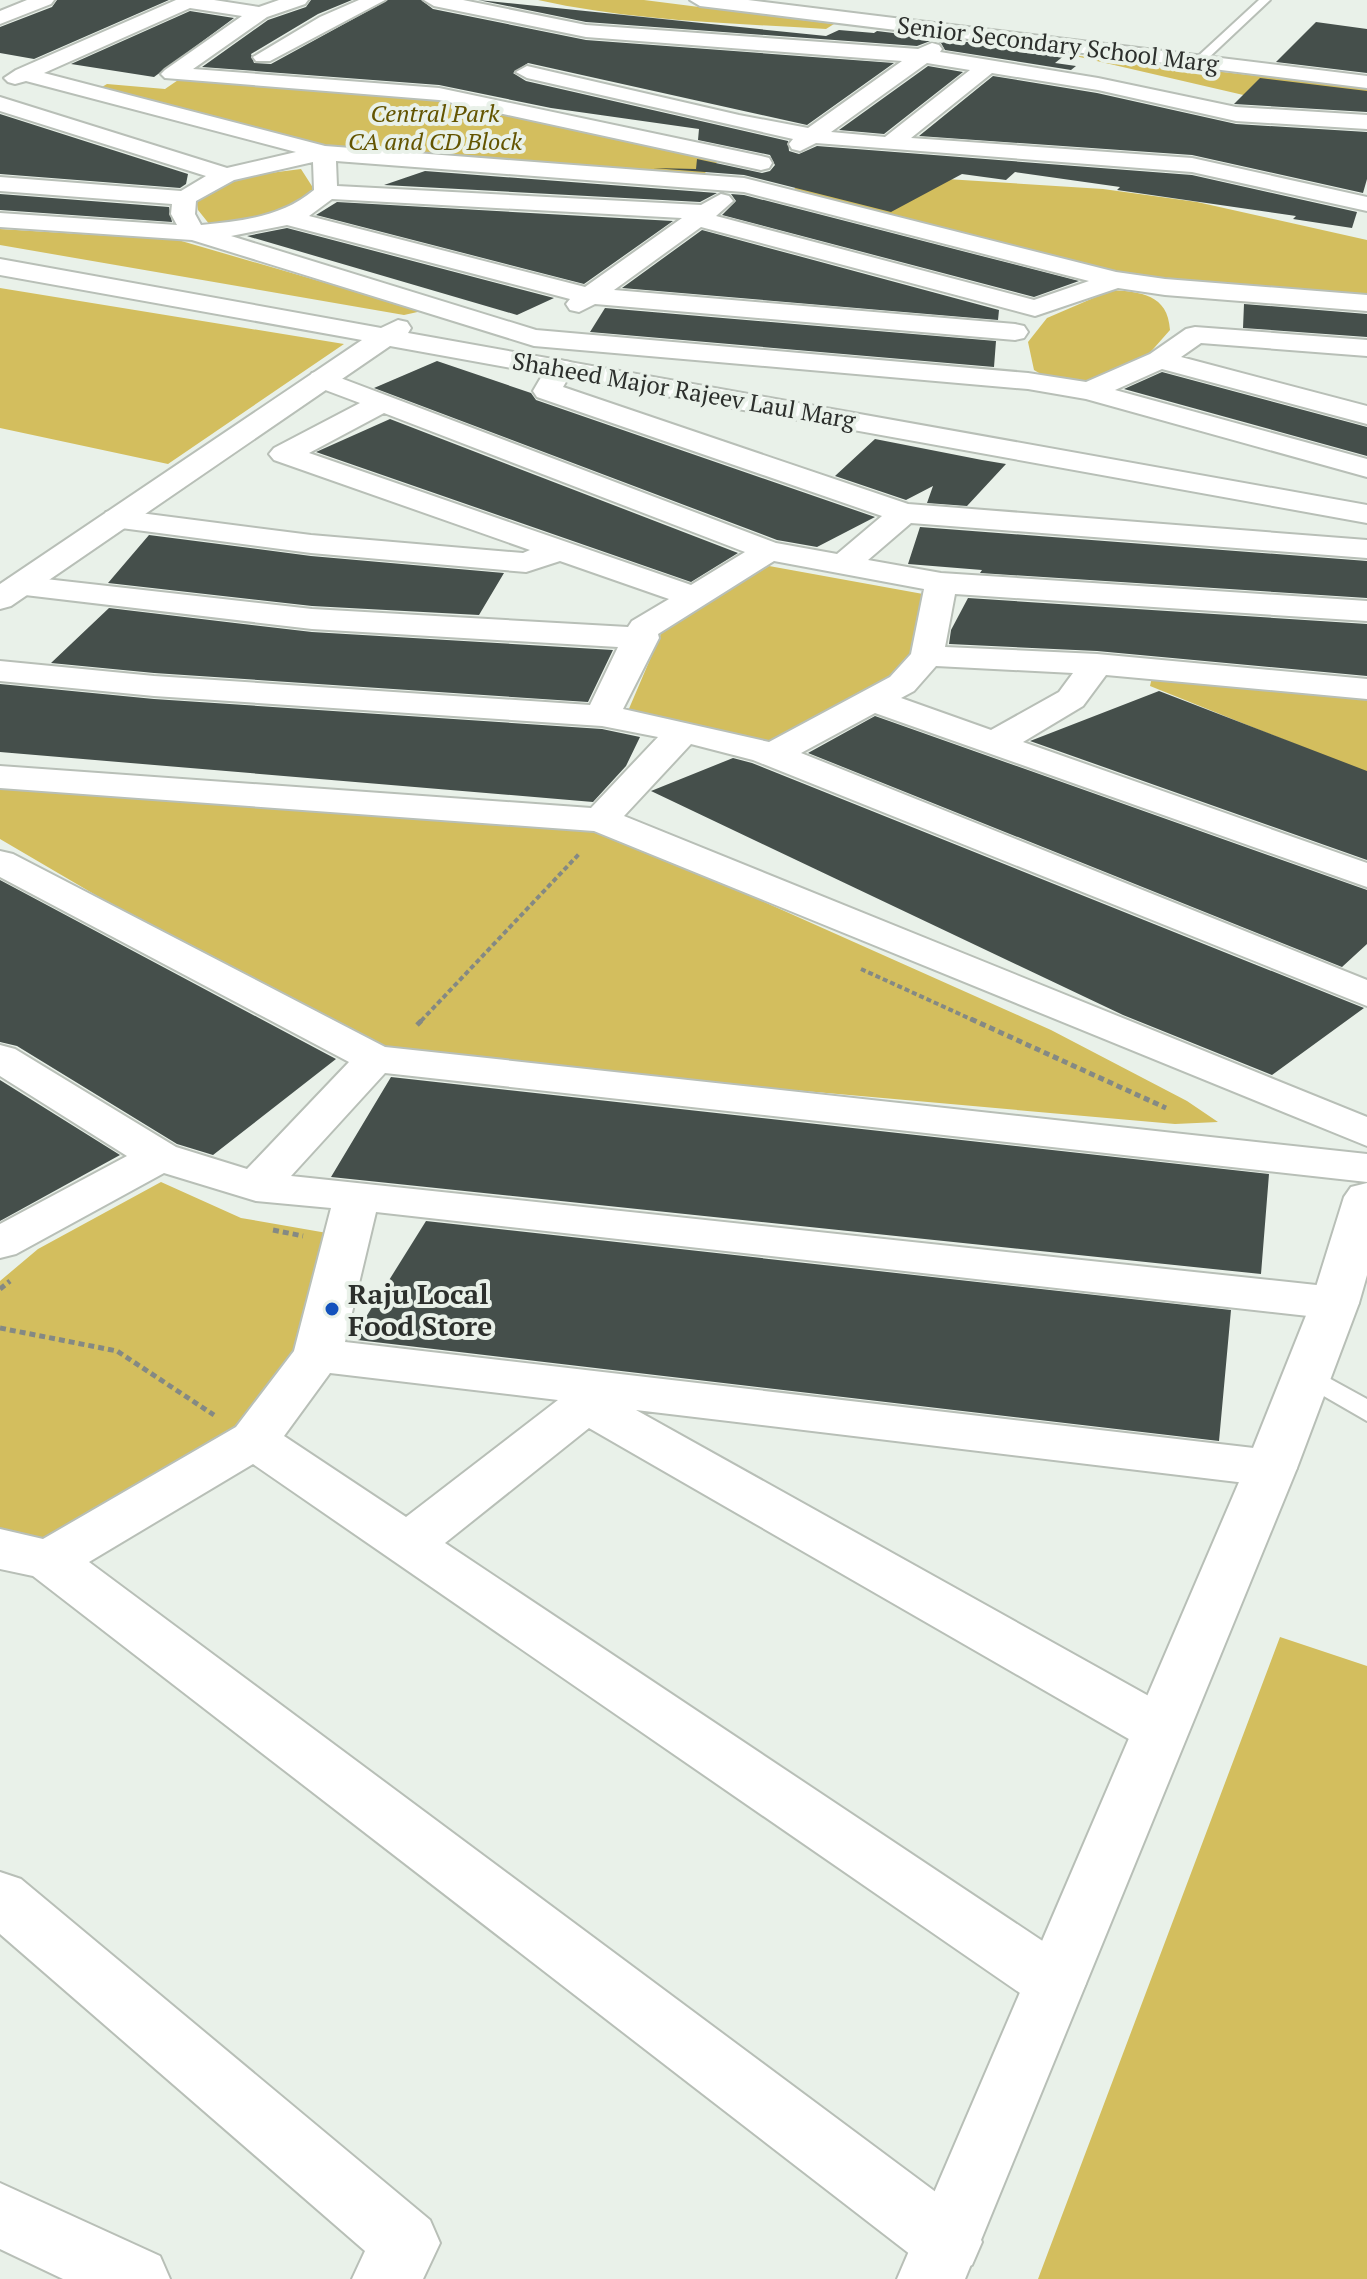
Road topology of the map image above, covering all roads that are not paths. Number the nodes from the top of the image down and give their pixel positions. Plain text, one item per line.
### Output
1 (44, 0) edge
2 (298, 0) edge
3 (434, 0) edge
4 (700, 0) edge
5 (1265, 0) edge
6 (190, 1) edge
7 (372, 8) edge
8 (260, 13) junction
9 (615, 16) dead end
10 (0, 18) edge
11 (586, 31) junction
12 (955, 31) junction
13 (203, 53) junction
14 (248, 56) junction
15 (924, 56) junction
16 (307, 60) dead end
17 (1199, 61) junction
18 (988, 66) junction
19 (23, 74) junction
20 (1367, 82) edge
21 (0, 86) edge
22 (0, 104) edge
23 (1236, 114) junction
24 (1367, 122) edge
25 (812, 136) junction
26 (890, 144) junction
27 (324, 153) junction
28 (771, 165) junction
29 (1192, 165) junction
30 (226, 175) junction
31 (0, 184) edge
32 (744, 185) junction
33 (326, 192) junction
34 (185, 198) junction
35 (1367, 204) edge
36 (701, 215) junction
37 (288, 218) junction
38 (0, 220) edge
39 (194, 233) junction
40 (0, 251) edge
41 (0, 267) edge
42 (1116, 280) junction
43 (1165, 287) junction
44 (589, 296) junction
45 (1367, 303) edge
46 (1035, 308) junction
47 (394, 330) junction
48 (1015, 332) junction
49 (1195, 335) junction
50 (521, 347) junction
51 (1367, 348) edge
52 (1160, 360) junction
53 (560, 368) junction
54 (322, 379) junction
55 (1028, 381) junction
56 (1089, 391) junction
57 (380, 404) junction
58 (1367, 415) edge
59 (1367, 468) edge
60 (1367, 493) edge
61 (904, 513) junction
62 (1367, 514) edge
63 (117, 519) junction
64 (1367, 549) edge
65 (559, 551) junction
66 (769, 551) junction
67 (526, 563) junction
68 (843, 565) junction
69 (941, 583) junction
70 (9, 592) edge
71 (694, 597) junction
72 (1367, 611) edge
73 (475, 628) junction
74 (642, 638) junction
75 (927, 656) junction
76 (1097, 664) junction
77 (0, 671) edge
78 (1367, 689) edge
79 (873, 700) junction
80 (602, 716) junction
81 (683, 731) junction
82 (993, 742) junction
83 (772, 755) junction
84 (0, 777) edge
85 (600, 820) junction
86 (0, 862) edge
87 (1367, 876) edge
88 (1367, 994) edge
89 (391, 1047) junction
90 (0, 1058) edge
91 (1367, 1133) edge
92 (160, 1157) junction
93 (1367, 1168) edge
94 (357, 1196) junction
95 (1367, 1197) edge
96 (261, 1208) junction
97 (6, 1261) edge
98 (1335, 1303) junction
99 (317, 1355) junction
100 (1305, 1374) junction
101 (596, 1396) junction
102 (1367, 1412) edge
103 (237, 1429) junction
104 (1271, 1468) junction
105 (408, 1544) junction
106 (25, 1554) edge
107 (1161, 1730) junction
108 (0, 1897) edge
109 (1055, 1983) junction
110 (0, 2215) edge
111 (940, 2260) edge
112 (136, 2279) edge
113 (386, 2279) edge

1 - 10 street
2 - 8 street
3 - 11 street
4 - 12 street, Senior Secondary School Marg
5 - 17 lane
6 - 8 street
6 - 19 street
7 - 14 street
8 - 13 street
9 - 11 street
11 - 15 street
11 - 25 street
12 - 15 street
12 - 17 street, Senior Secondary School Marg
13 - 14 street
13 - 28 street
14 - 16 street
15 - 18 street
15 - 25 street
17 - 20 street, Senior Secondary School Marg
18 - 23 street
18 - 26 street
19 - 21 street
19 - 27 street
22 - 30 street
23 - 24 street
23 - 29 street
25 - 26 street
25 - 28 street
26 - 29 street
27 - 30 street
27 - 32 street
27 - 33 street
28 - 32 street
29 - 35 street
30 - 34 street
31 - 34 street
32 - 36 street
32 - 42 street
33 - 36 street
33 - 37 street
34 - 39 street
36 - 44 street
36 - 46 street
37 - 39 street
37 - 44 street
38 - 39 street
39 - 50 street
40 - 47 street, Shaheed Major Rajeev Laul Marg
41 - 47 street, Shaheed Major Rajeev Laul Marg
42 - 43 street
42 - 46 street
43 - 45 street
43 - 49 street
44 - 48 street
44 - 50 street
46 - 48 street
47 - 50 street, Shaheed Major Rajeev Laul Marg
47 - 54 street
48 - 55 street
49 - 51 street
49 - 52 street
50 - 53 street, Shaheed Major Rajeev Laul Marg
50 - 55 street
50 - 60 street, Shaheed Major Rajeev Laul Marg
52 - 56 street
52 - 58 street
53 - 61 street
53 - 62 street, Shaheed Major Rajeev Laul Marg
54 - 57 street
54 - 63 street
55 - 56 street
56 - 59 street
57 - 65 street
57 - 66 street
61 - 64 street
61 - 68 street
63 - 67 street
63 - 70 street
65 - 67 street
65 - 71 street
66 - 68 street
66 - 71 street
67 - 73 street
68 - 69 street
69 - 72 street
69 - 75 street
70 - 73 street
71 - 74 street
73 - 74 street
74 - 80 street
75 - 76 street
75 - 79 street
76 - 78 street
76 - 82 street
77 - 80 street
79 - 82 street
79 - 83 street
80 - 81 street
81 - 83 street
81 - 85 street
82 - 87 street
83 - 88 street
84 - 85 street
85 - 91 street
86 - 89 street
89 - 93 street
89 - 96 street
90 - 92 street
92 - 96 street
92 - 97 street
94 - 96 street
94 - 98 street
94 - 99 street
95 - 98 street
98 - 100 street
99 - 101 street
99 - 103 street
100 - 102 lane
100 - 104 street
101 - 104 street
101 - 105 street
101 - 107 street
103 - 105 street
103 - 106 street
104 - 107 street
105 - 109 street
106 - 111 street
107 - 109 street
108 - 113 street
109 - 111 street
110 - 112 street

